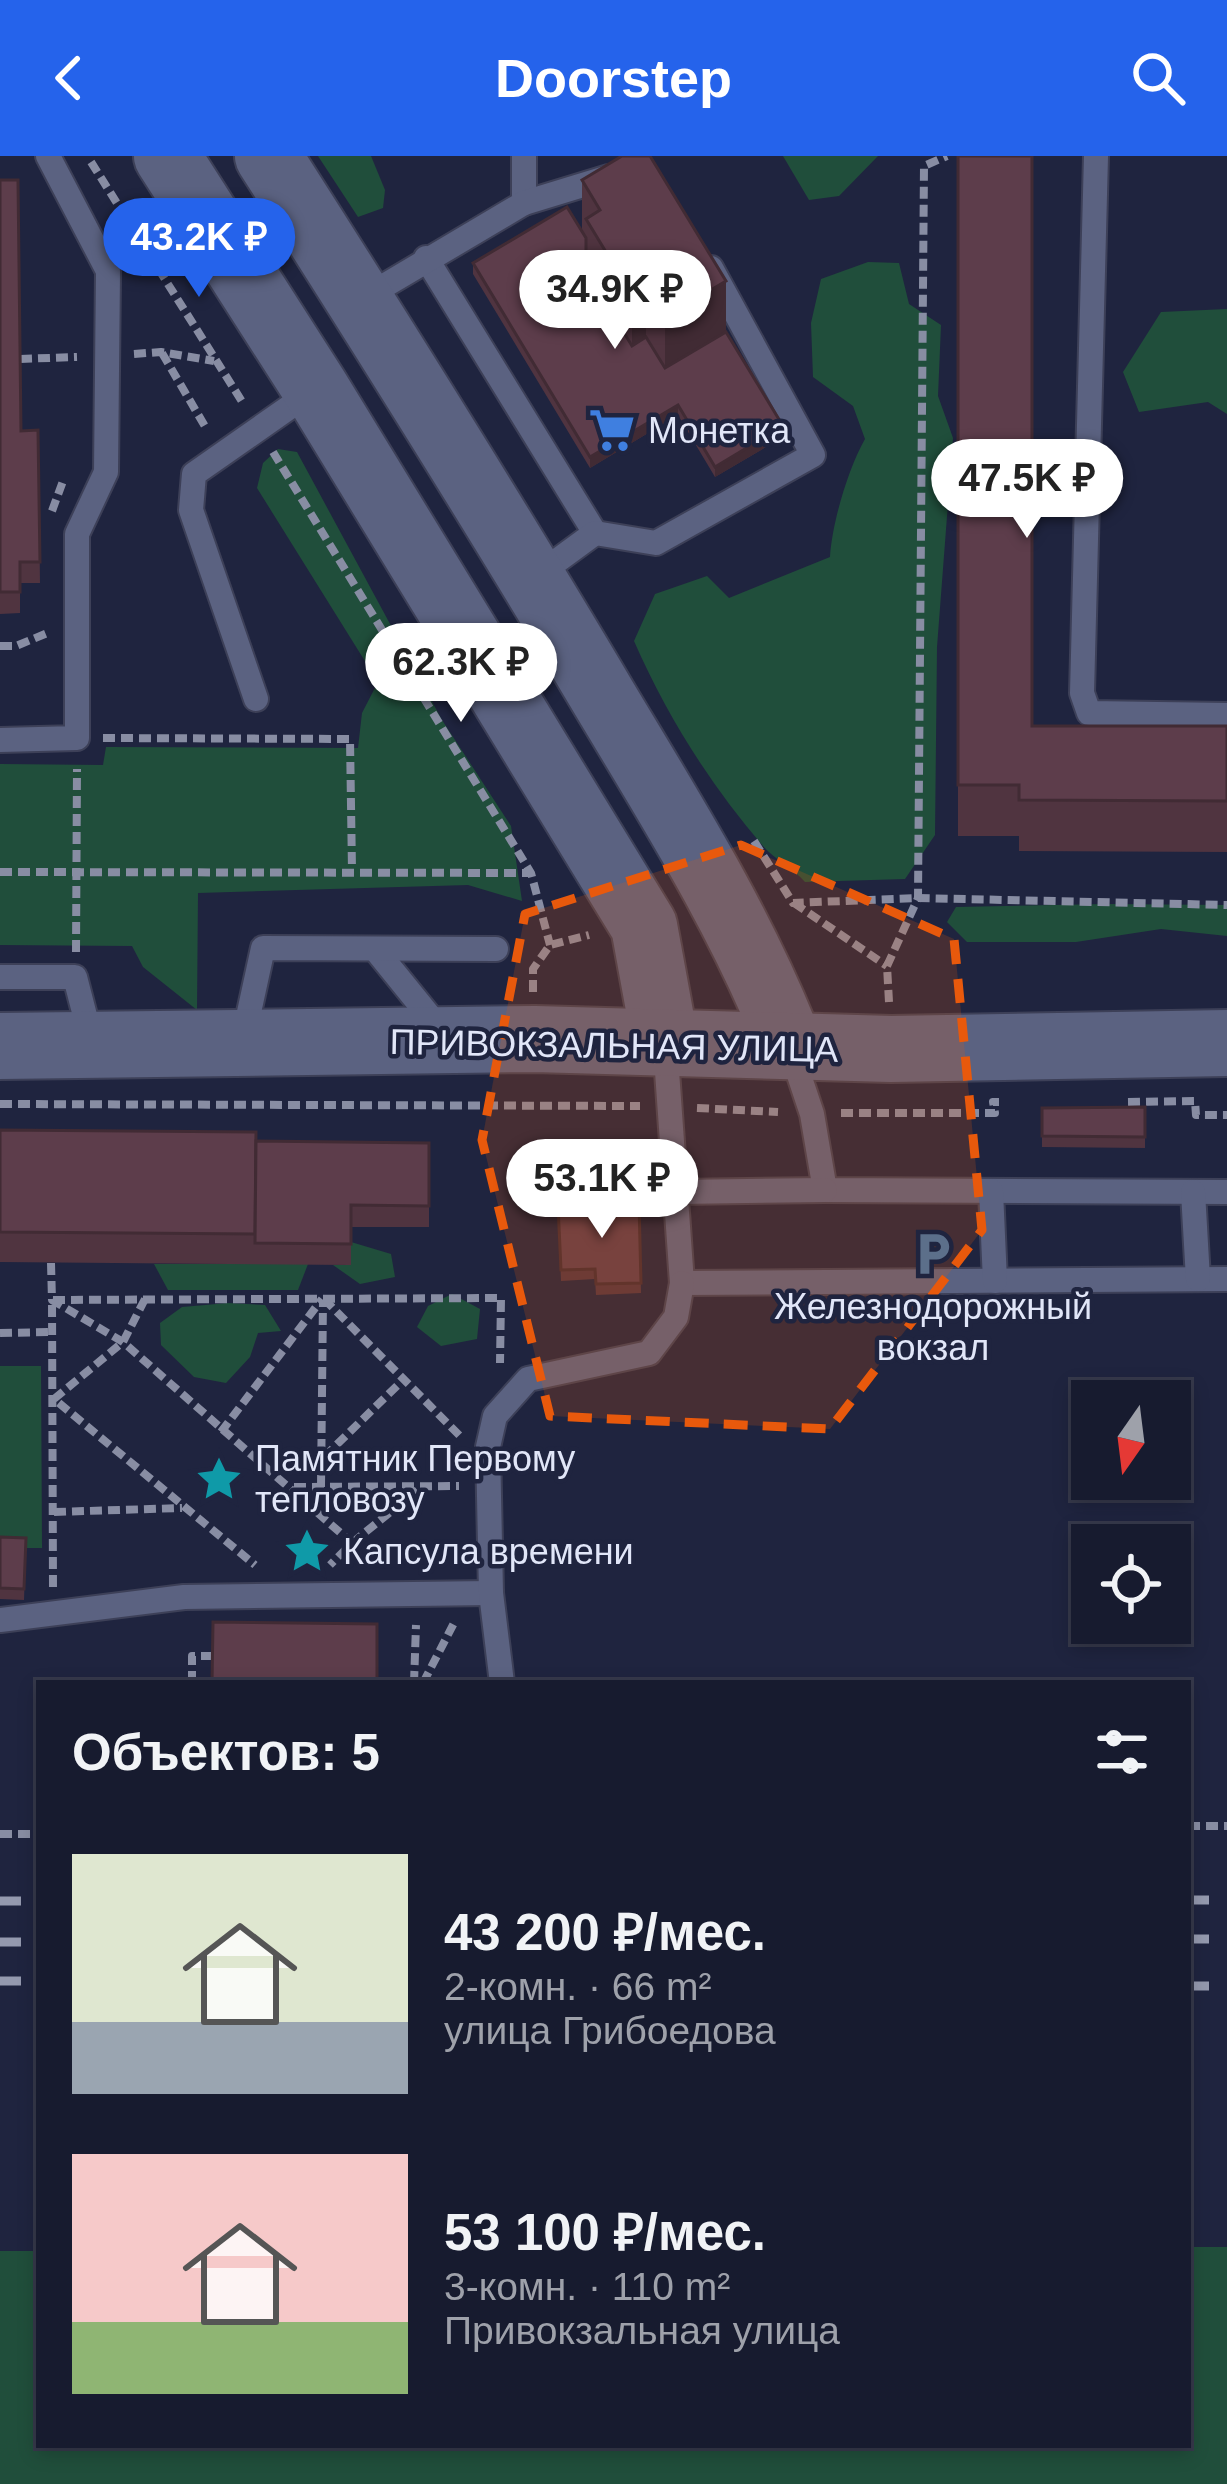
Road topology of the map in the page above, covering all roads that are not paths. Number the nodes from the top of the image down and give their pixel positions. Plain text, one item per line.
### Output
1 (47, 156) edge
2 (167, 156) edge
3 (268, 156) edge
4 (524, 156) edge
5 (1096, 156) edge
6 (632, 170) edge
7 (524, 203) junction
8 (699, 246) edge
9 (426, 258) junction
10 (360, 300) junction
11 (316, 389) junction
12 (595, 533) junction
13 (533, 578) junction
14 (256, 699) dead end
15 (1227, 715) edge
16 (0, 740) edge
17 (375, 949) junction
18 (496, 949) dead end
19 (0, 977) edge
20 (448, 1040) junction
21 (665, 1041) junction
22 (242, 1043) junction
23 (1227, 1043) edge
24 (0, 1046) edge
25 (92, 1046) junction
26 (790, 1046) junction
27 (825, 1190) junction
28 (991, 1190) junction
29 (677, 1192) junction
30 (1193, 1192) junction
31 (1227, 1192) edge
32 (1198, 1279) junction
33 (1227, 1279) edge
34 (994, 1281) junction
35 (682, 1283) junction
36 (491, 1593) junction
37 (0, 1620) edge
38 (502, 1680) edge

1 - 16 lane
2 - 11 main road
3 - 10 main road
4 - 7 lane
5 - 15 lane
6 - 7 lane
7 - 9 lane
8 - 12 lane
9 - 10 lane
9 - 12 lane
10 - 13 main road
11 - 14 lane
11 - 21 main road
12 - 13 lane
13 - 26 main road
17 - 18 lane
17 - 20 lane
17 - 22 lane
19 - 25 lane
20 - 21 main road, ПРИВОКЗАЛЬНАЯ УЛИЦА
20 - 22 main road, ПРИВОКЗАЛЬНАЯ УЛИЦА
21 - 26 main road, ПРИВОКЗАЛЬНАЯ УЛИЦА
21 - 29 lane
22 - 25 main road, ПРИВОКЗАЛЬНАЯ УЛИЦА
23 - 26 main road, ПРИВОКЗАЛЬНАЯ УЛИЦА
24 - 25 main road, ПРИВОКЗАЛЬНАЯ УЛИЦА
26 - 27 lane
27 - 28 lane
27 - 29 lane
28 - 30 lane
28 - 34 lane
29 - 35 lane
30 - 31 lane
30 - 32 lane
32 - 33 lane
32 - 34 lane
34 - 35 lane
35 - 36 lane
36 - 37 lane
36 - 38 lane

